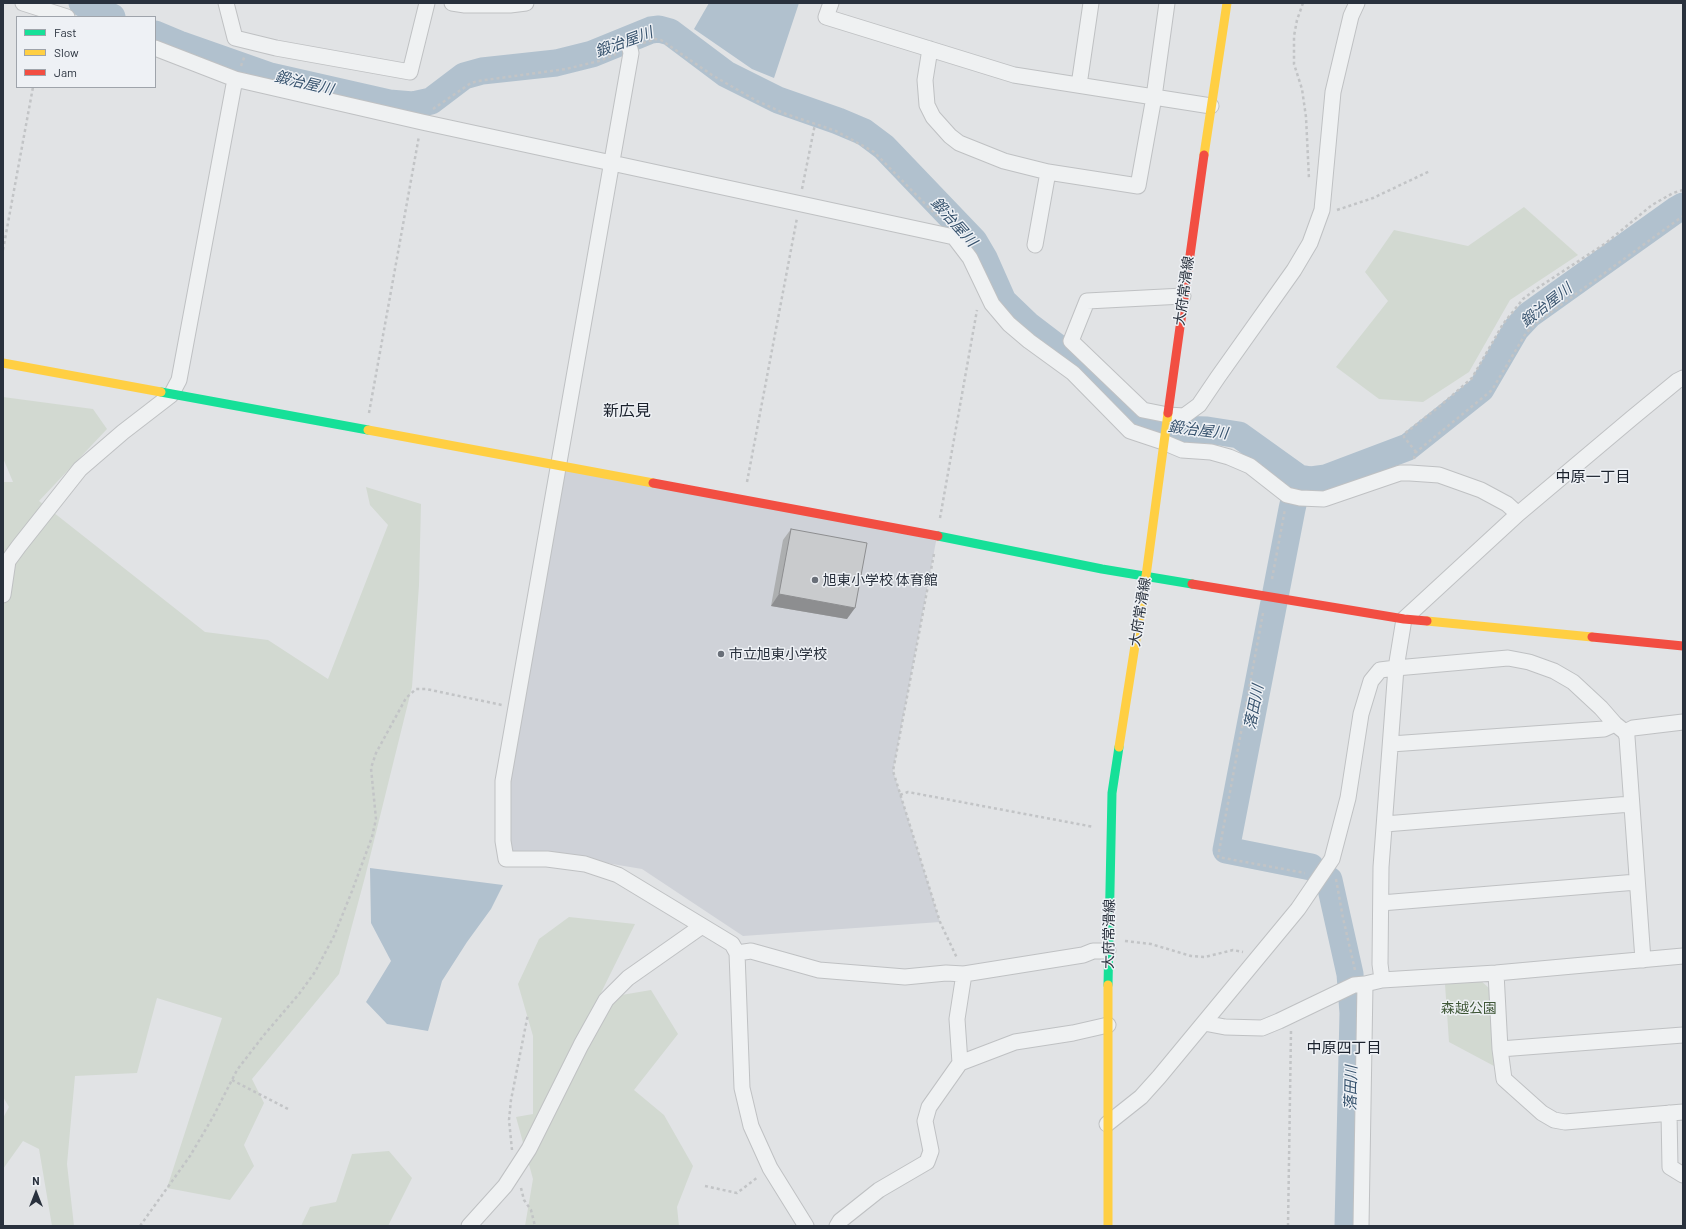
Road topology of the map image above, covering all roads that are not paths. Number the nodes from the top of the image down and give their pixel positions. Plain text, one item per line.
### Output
1 (23, 3) edge
2 (226, 3) edge
3 (427, 3) edge
4 (452, 3) edge
5 (526, 3) edge
6 (830, 3) edge
7 (1091, 3) edge
8 (1167, 3) edge
9 (1227, 3) edge
10 (1357, 3) edge
11 (64, 16) edge
12 (156, 48) edge
13 (630, 49) dead end
14 (930, 49) junction
15 (237, 75) junction
16 (1079, 85) junction
17 (1154, 97) junction
18 (1210, 106) junction
19 (612, 162) junction
20 (1048, 172) junction
21 (1035, 245) dead end
22 (1183, 296) junction
23 (3, 363) edge
24 (1683, 378) edge
25 (171, 395) junction
26 (1167, 417) junction
27 (1164, 439) junction
28 (557, 465) junction
29 (1518, 514) junction
30 (1146, 576) junction
31 (3, 595) edge
32 (1404, 619) junction
33 (1683, 646) edge
34 (1396, 668) junction
35 (1683, 722) edge
36 (1620, 728) junction
37 (1391, 744) junction
38 (1631, 804) junction
39 (1385, 824) junction
40 (1637, 882) junction
41 (1381, 903) junction
42 (702, 926) junction
43 (1108, 946) junction
44 (736, 953) junction
45 (1683, 956) edge
46 (1643, 960) junction
47 (1496, 973) junction
48 (964, 974) junction
49 (1382, 980) junction
50 (1361, 984) junction
51 (1204, 1023) junction
52 (1108, 1025) junction
53 (1683, 1035) edge
54 (1500, 1049) junction
55 (960, 1063) junction
56 (1676, 1112) edge
57 (1107, 1124) junction
58 (1683, 1175) edge
59 (469, 1226) edge
60 (806, 1226) edge
61 (836, 1226) edge
62 (1108, 1226) edge
63 (1360, 1226) edge

1 - 11 street
2 - 3 street
4 - 5 street
6 - 14 street
7 - 16 street
8 - 17 street
9 - 18 street, 大府常滑線
10 - 26 street
12 - 15 street
13 - 19 street
14 - 16 street
14 - 20 street
15 - 19 street
15 - 25 street
16 - 17 street
17 - 18 street
17 - 20 street
18 - 22 street, 大府常滑線
19 - 27 street
19 - 28 street
20 - 21 street
22 - 26 street, 大府常滑線
22 - 26 street
23 - 25 street
24 - 29 street
25 - 28 street
25 - 31 street
26 - 27 street, 大府常滑線
27 - 29 street
27 - 30 street, 大府常滑線
28 - 30 street
28 - 42 street
29 - 32 street
30 - 32 street
30 - 43 street, 大府常滑線
32 - 33 street
32 - 34 street
34 - 36 street
34 - 37 street
34 - 51 street
35 - 36 street
36 - 37 street
36 - 38 street
37 - 39 street
38 - 39 street
38 - 40 street
39 - 41 street
40 - 41 street
40 - 46 street
41 - 49 street
42 - 44 street
42 - 59 street
43 - 48 street
43 - 52 street, 大府常滑線
44 - 48 street
44 - 60 street
45 - 46 street
46 - 47 street
47 - 49 street
47 - 54 street
48 - 55 street
49 - 50 street
50 - 51 street
50 - 63 street
51 - 57 street
52 - 55 street
52 - 57 street, 大府常滑線
53 - 54 street
54 - 56 street
55 - 61 street
56 - 58 street
57 - 62 street, 大府常滑線

